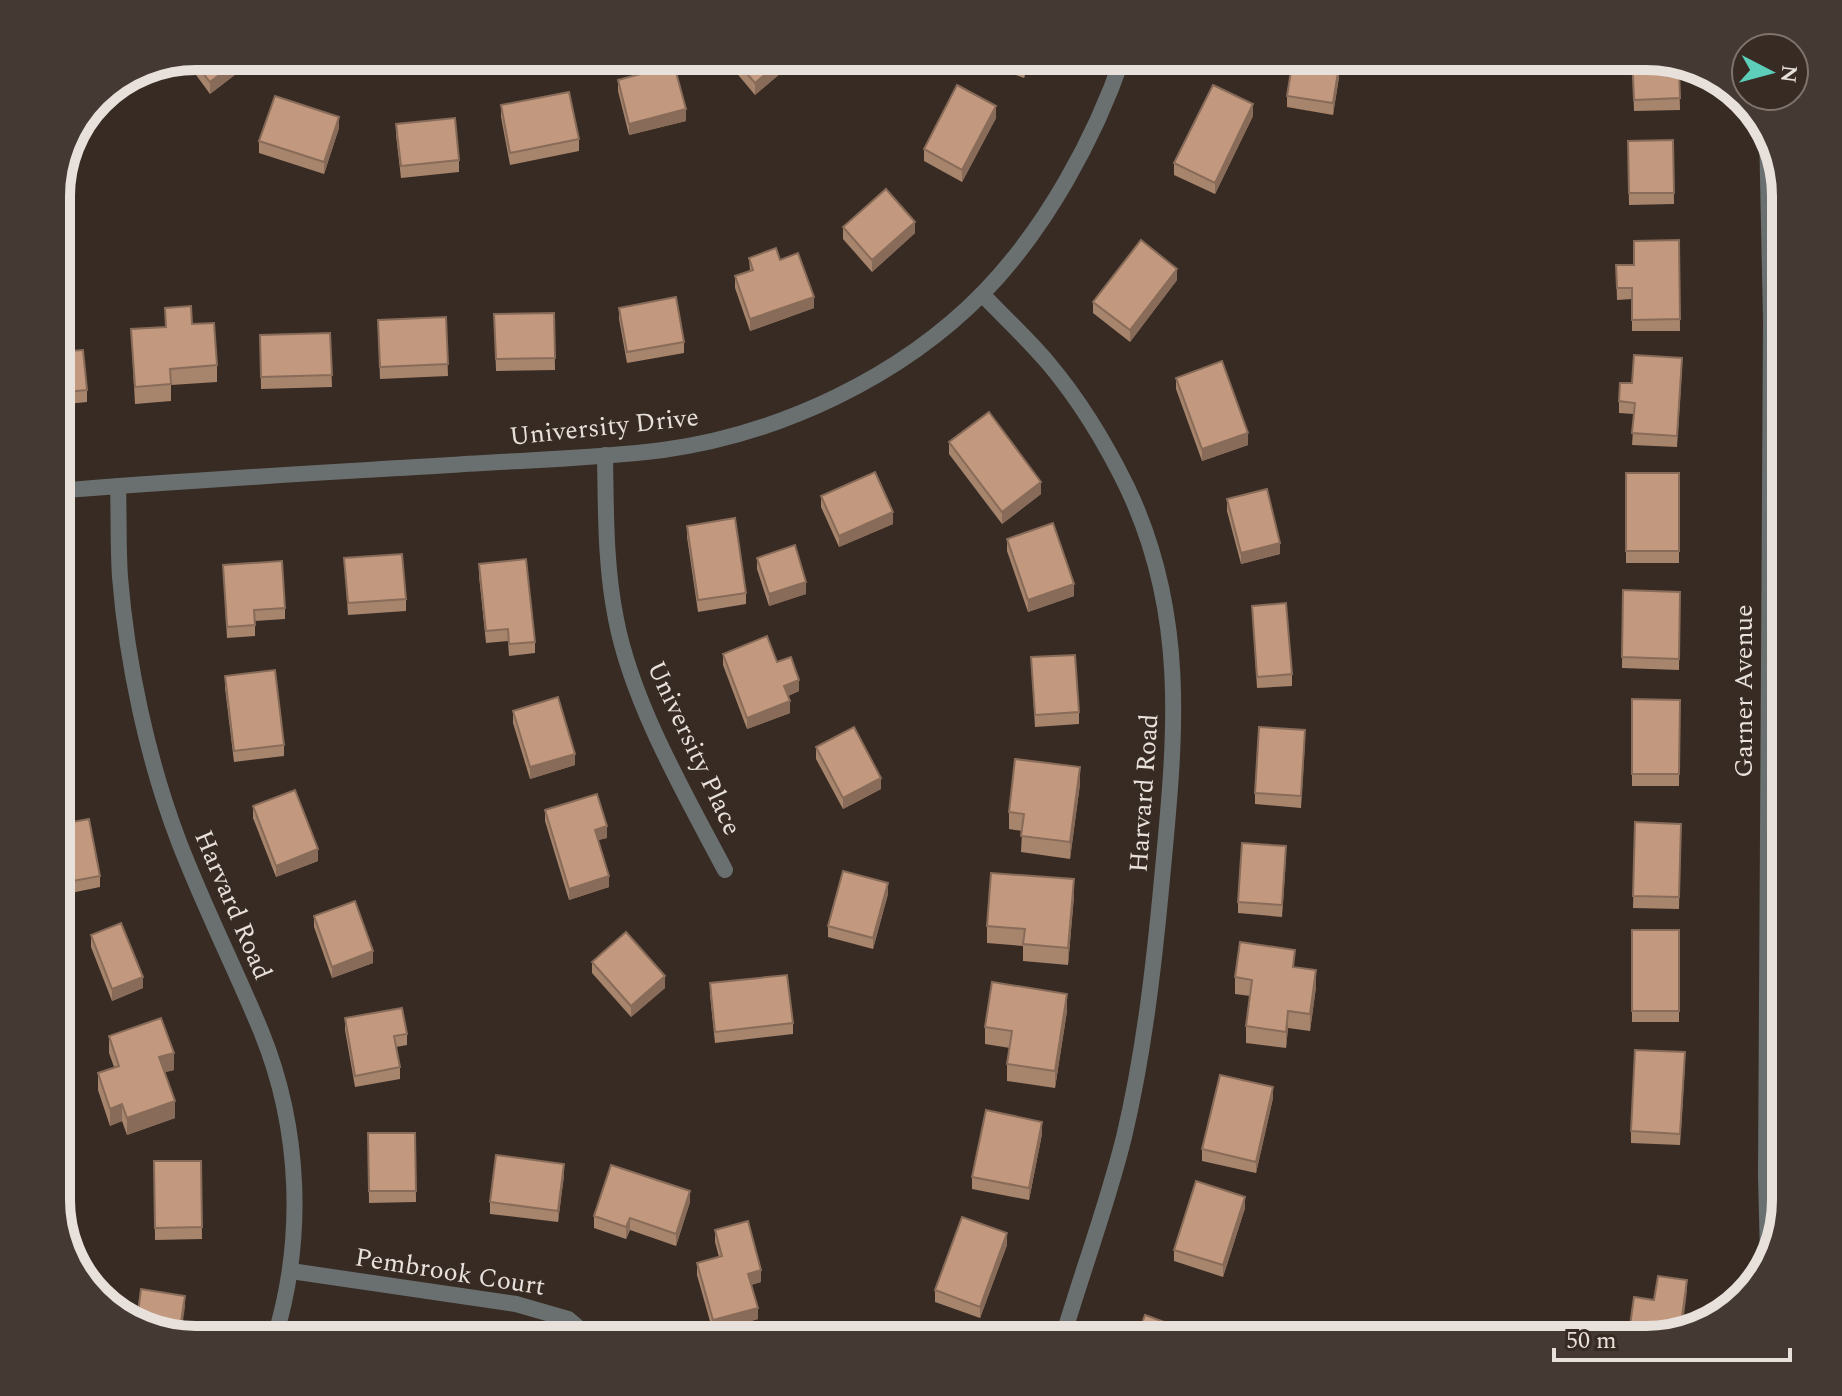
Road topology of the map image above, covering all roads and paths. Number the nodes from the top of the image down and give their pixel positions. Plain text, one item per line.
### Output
1 (1117, 70) edge
2 (1769, 169) edge
3 (1772, 216) edge
4 (982, 294) junction
5 (605, 455) junction
6 (118, 486) junction
7 (70, 490) edge
8 (1772, 662) edge
9 (1769, 832) joint
10 (725, 870) dead end
11 (1767, 1234) edge
12 (291, 1271) junction
13 (277, 1326) edge
14 (576, 1326) edge
15 (1067, 1326) edge

1 - 4 street, University Drive
2 - 3 street, Garner Avenue
4 - 5 street, University Drive
4 - 15 street, Harvard Road
5 - 6 street, University Drive
5 - 10 street, University Place
6 - 7 street, University Drive
6 - 12 street, Harvard Road
8 - 9 street, Garner Avenue
9 - 11 street, Garner Avenue
12 - 13 street, Harvard Road
12 - 14 street, Pembrook Court

